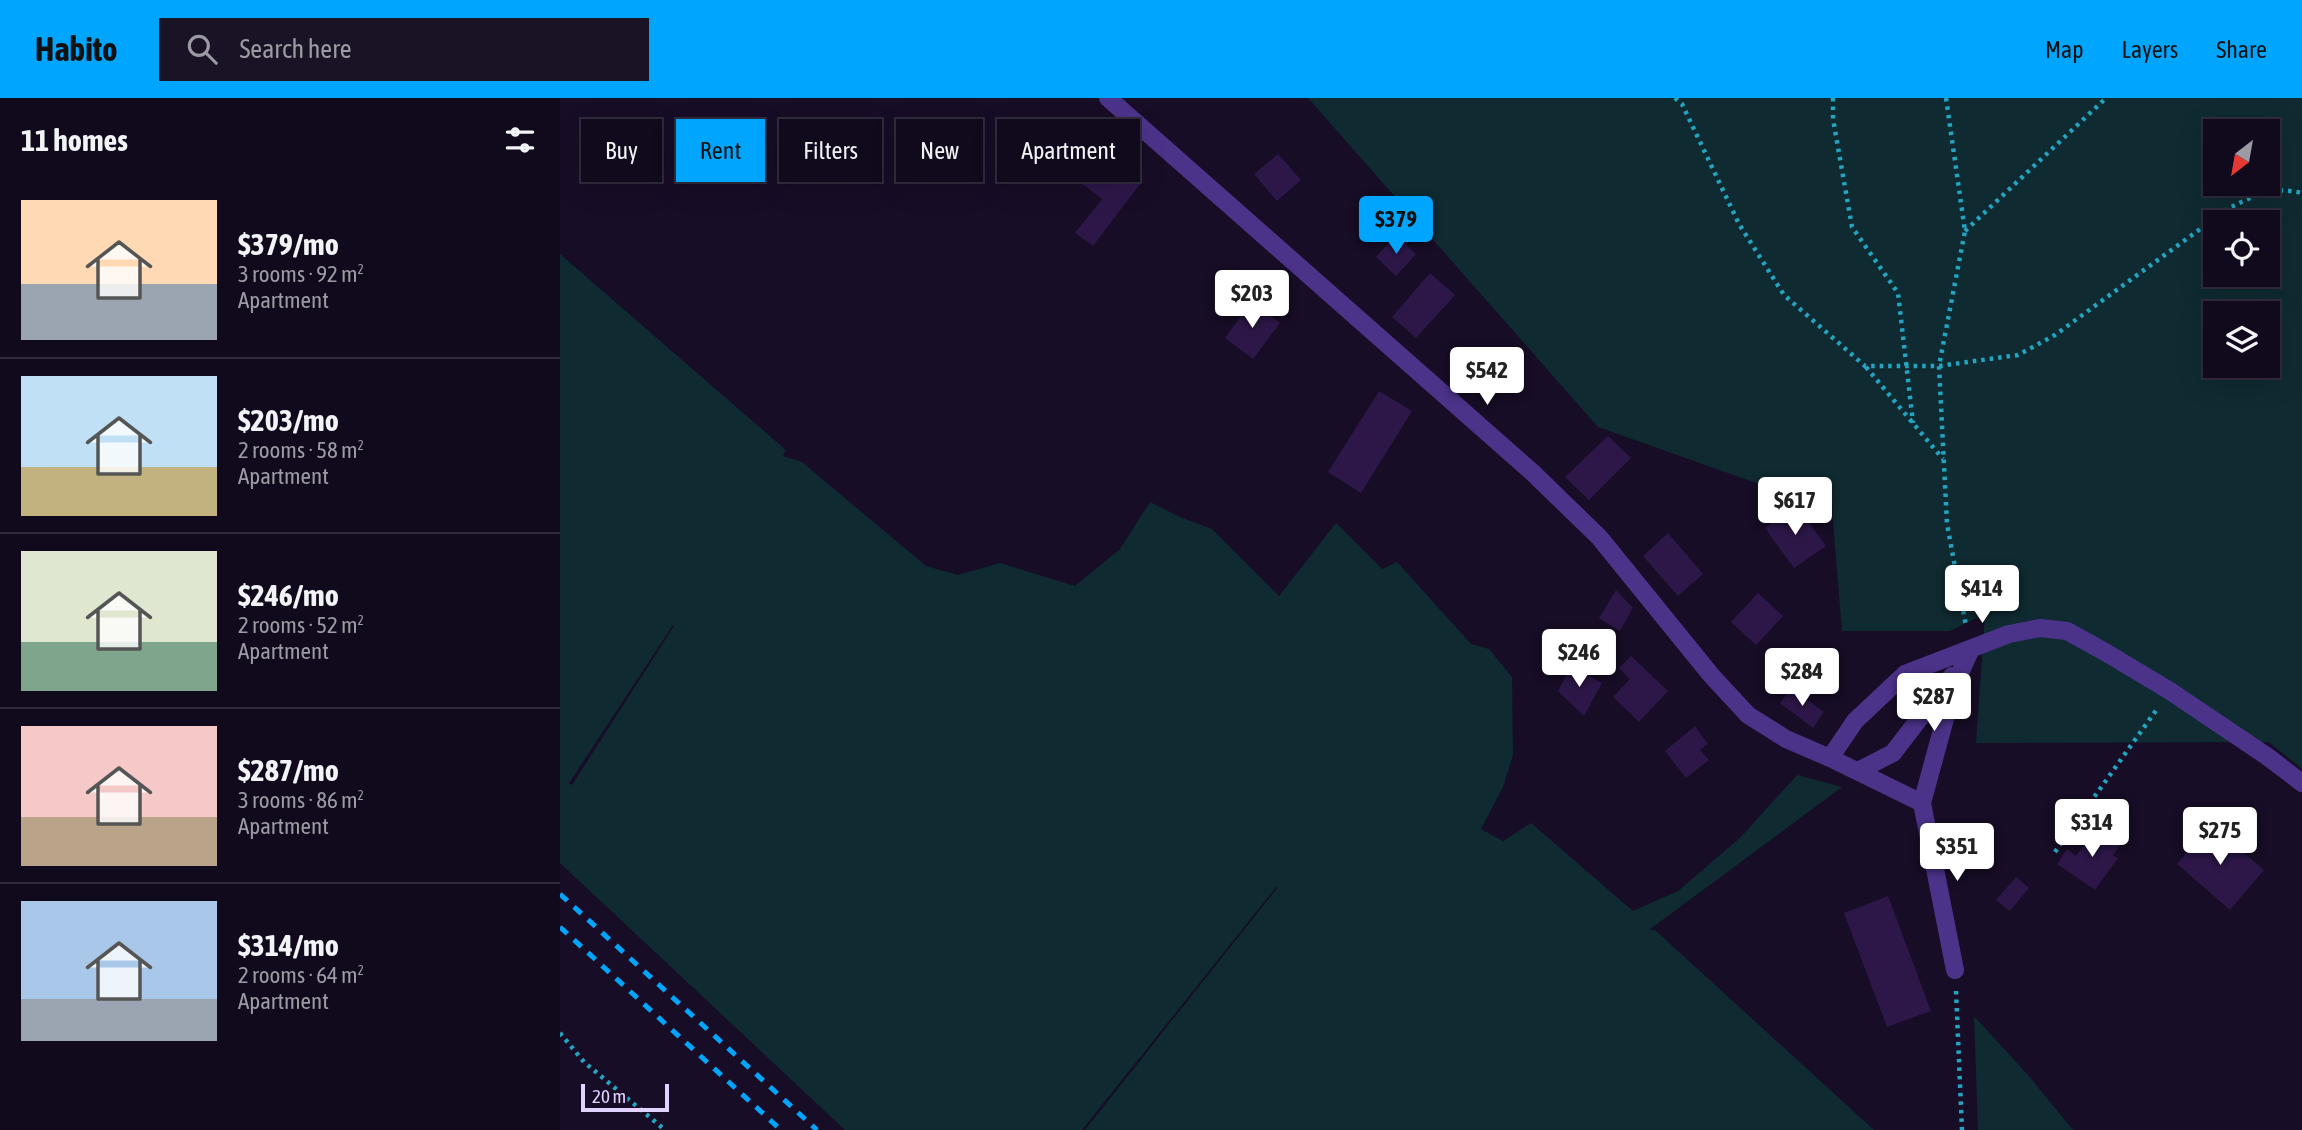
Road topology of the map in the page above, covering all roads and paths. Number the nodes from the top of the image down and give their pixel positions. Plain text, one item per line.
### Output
1 (1108, 98) edge
2 (1675, 98) edge
3 (1833, 98) edge
4 (1946, 98) edge
5 (2106, 98) edge
6 (2302, 193) edge
7 (1965, 231) junction
8 (1865, 366) junction
9 (1906, 366) junction
10 (1939, 366) junction
11 (1913, 423) junction
12 (1944, 460) junction
13 (1970, 651) junction
14 (2170, 691) junction
15 (1830, 758) junction
16 (1858, 771) junction
17 (2302, 783) edge
18 (1922, 803) junction
19 (2055, 852) dead end
20 (1955, 970) joint
21 (560, 1033) edge
22 (665, 1130) edge
23 (1962, 1130) edge

1 - 15 street
2 - 8 path
3 - 9 path
4 - 7 path
5 - 7 path
6 - 10 path
7 - 10 path
8 - 9 path
8 - 11 path
9 - 10 path
9 - 11 path
10 - 12 path
11 - 12 path
12 - 13 path
13 - 14 street
13 - 15 street
13 - 16 street
13 - 18 street
14 - 17 street
14 - 19 path
15 - 16 street
16 - 18 street
18 - 20 street
20 - 23 path
21 - 22 path

